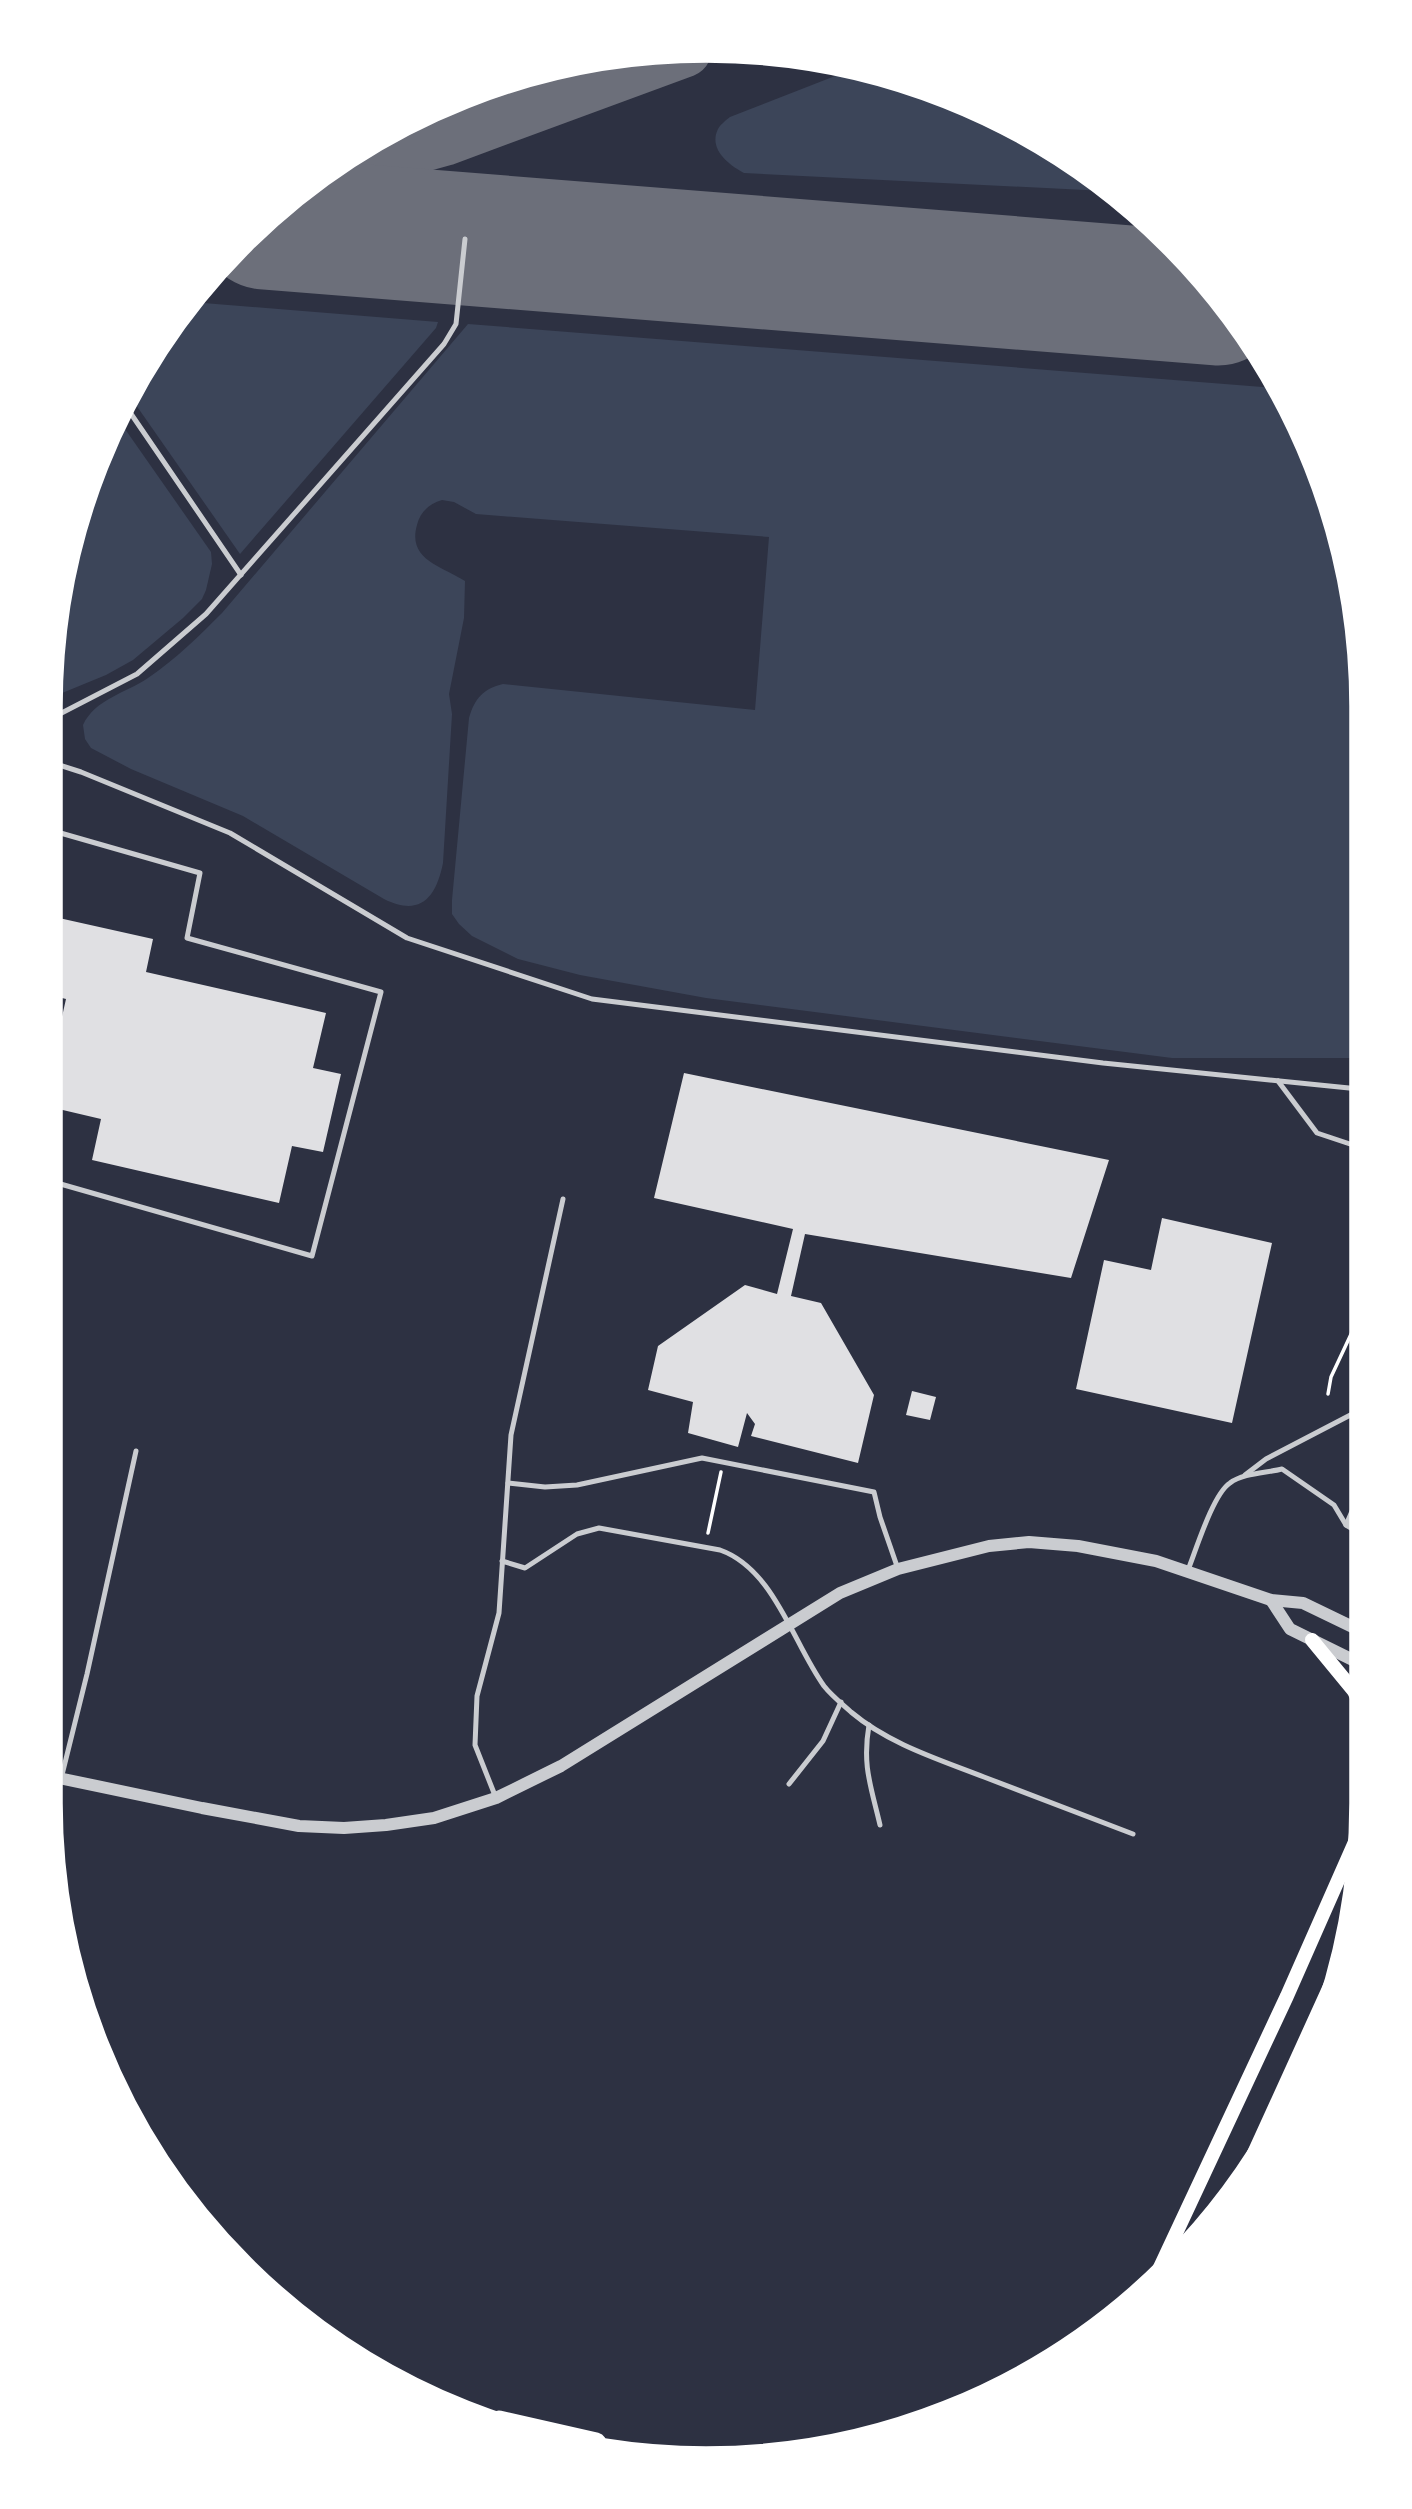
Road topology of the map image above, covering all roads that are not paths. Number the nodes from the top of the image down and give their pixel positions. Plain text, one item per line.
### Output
1 (466, 239) dead end
2 (131, 415) edge
3 (241, 575) junction
4 (61, 713) edge
5 (61, 766) edge
6 (61, 833) edge
7 (1279, 1081) junction
8 (1351, 1088) edge
9 (1351, 1144) edge
10 (61, 1184) edge
11 (563, 1199) dead end
12 (1351, 1415) edge
13 (136, 1451) dead end
14 (1242, 1478) junction
15 (508, 1483) junction
16 (1351, 1514) edge
17 (1346, 1525) junction
18 (1351, 1525) edge
19 (1351, 1528) edge
20 (502, 1561) junction
21 (898, 1569) junction
22 (1187, 1572) junction
23 (1271, 1600) junction
24 (789, 1623) junction
25 (1351, 1625) edge
26 (1312, 1640) junction
27 (1351, 1659) edge
28 (1351, 1687) edge
29 (841, 1702) junction
30 (869, 1725) junction
31 (61, 1758) edge
32 (61, 1778) edge
33 (789, 1784) dead end
34 (496, 1798) junction
35 (880, 1825) dead end
36 (1133, 1833) dead end
37 (1348, 1858) edge
38 (1307, 2037) edge
39 (1282, 2092) edge
40 (1166, 2255) edge

1 - 3 lane
2 - 3 lane
3 - 4 lane
5 - 7 lane
6 - 10 lane
7 - 8 lane
7 - 9 lane
11 - 15 lane
12 - 14 lane
13 - 31 lane
14 - 17 lane
14 - 22 lane
15 - 20 lane
15 - 21 lane
16 - 17 lane
17 - 18 lane
17 - 19 lane
20 - 24 lane
20 - 34 lane
21 - 22 street
21 - 24 street
22 - 23 street
23 - 25 street
23 - 26 street
24 - 29 lane
24 - 34 street
26 - 27 street
26 - 28 main road
29 - 30 lane
29 - 33 lane
30 - 35 lane
30 - 36 lane
32 - 34 street
37 - 40 main road
38 - 39 main road

